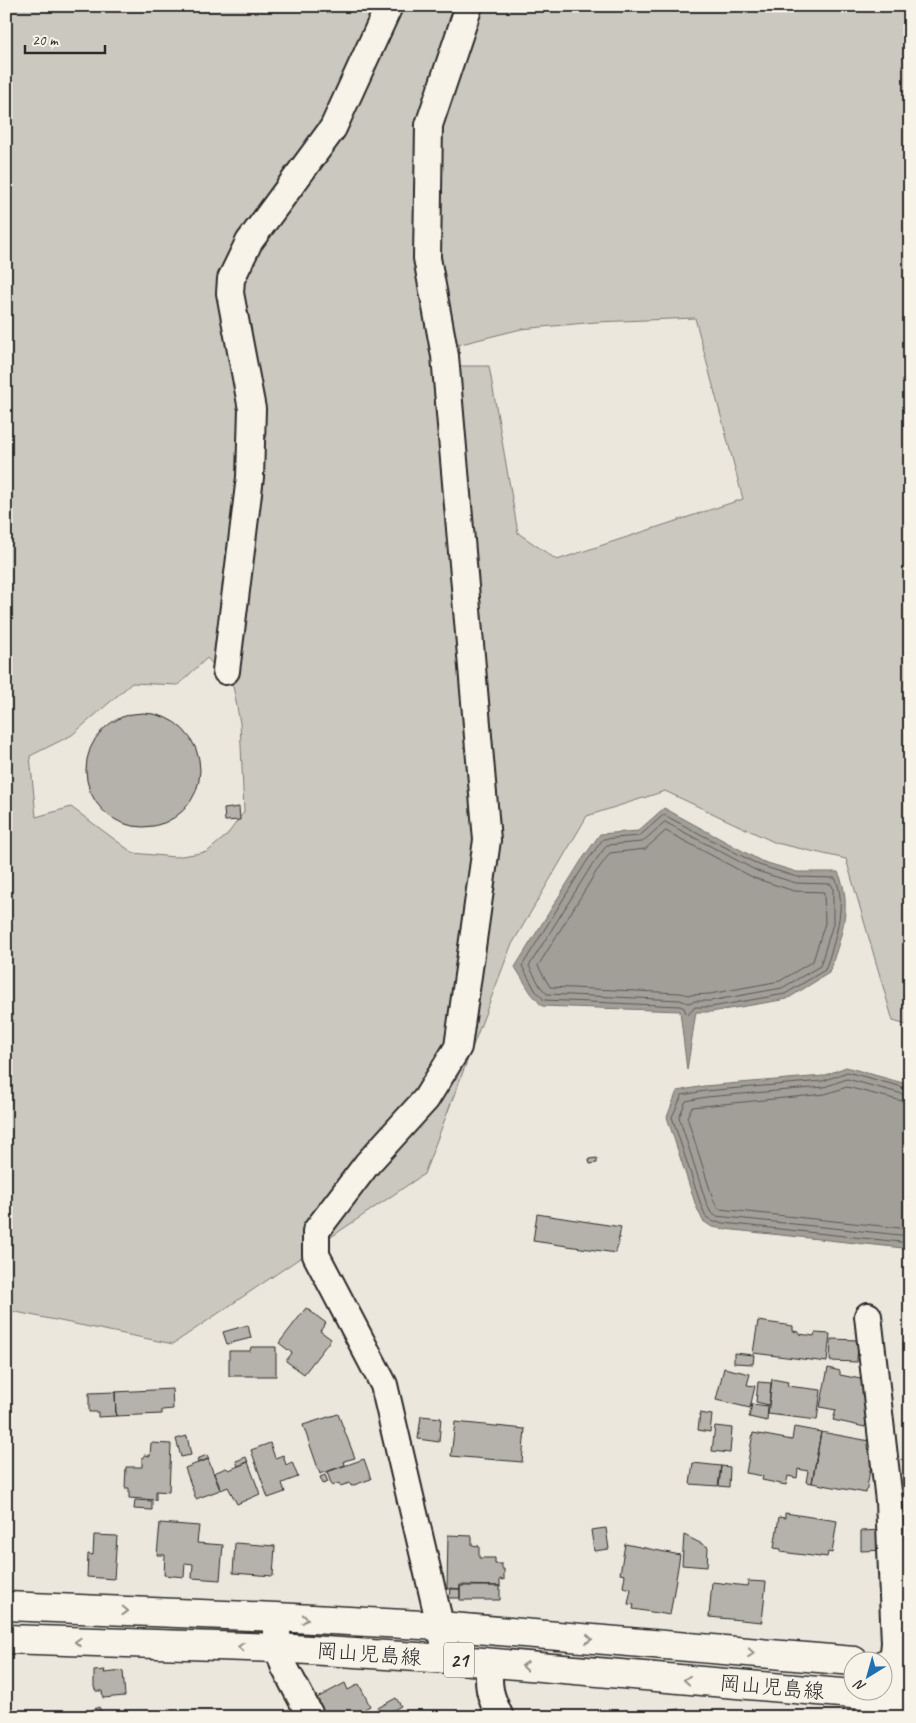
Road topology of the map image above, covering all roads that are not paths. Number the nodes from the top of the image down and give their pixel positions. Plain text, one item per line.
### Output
1 (389, 6) edge
2 (469, 6) edge
3 (226, 671) dead end
4 (868, 1316) dead end
5 (6, 1606) edge
6 (276, 1617) junction
7 (440, 1626) junction
8 (6, 1640) edge
9 (278, 1648) junction
10 (448, 1659) junction
11 (844, 1660) edge
12 (490, 1663) junction
13 (895, 1665) edge
14 (896, 1704) edge
15 (311, 1717) edge
16 (500, 1717) edge

1 - 3 street
2 - 7 street
4 - 13 street
5 -> 6 main road, 岡山児島線 / 21
6 -> 7 main road, 岡山児島線 / 21
6 - 9 street
7 - 10 street
7 -> 11 main road, 岡山児島線 / 21
9 -> 8 main road, 岡山児島線 / 21
9 - 10 main road, 岡山児島線 / 21
9 - 15 street
10 - 12 main road, 岡山児島線 / 21
14 -> 12 main road, 岡山児島線 / 21
12 - 16 street
13 - 14 street

